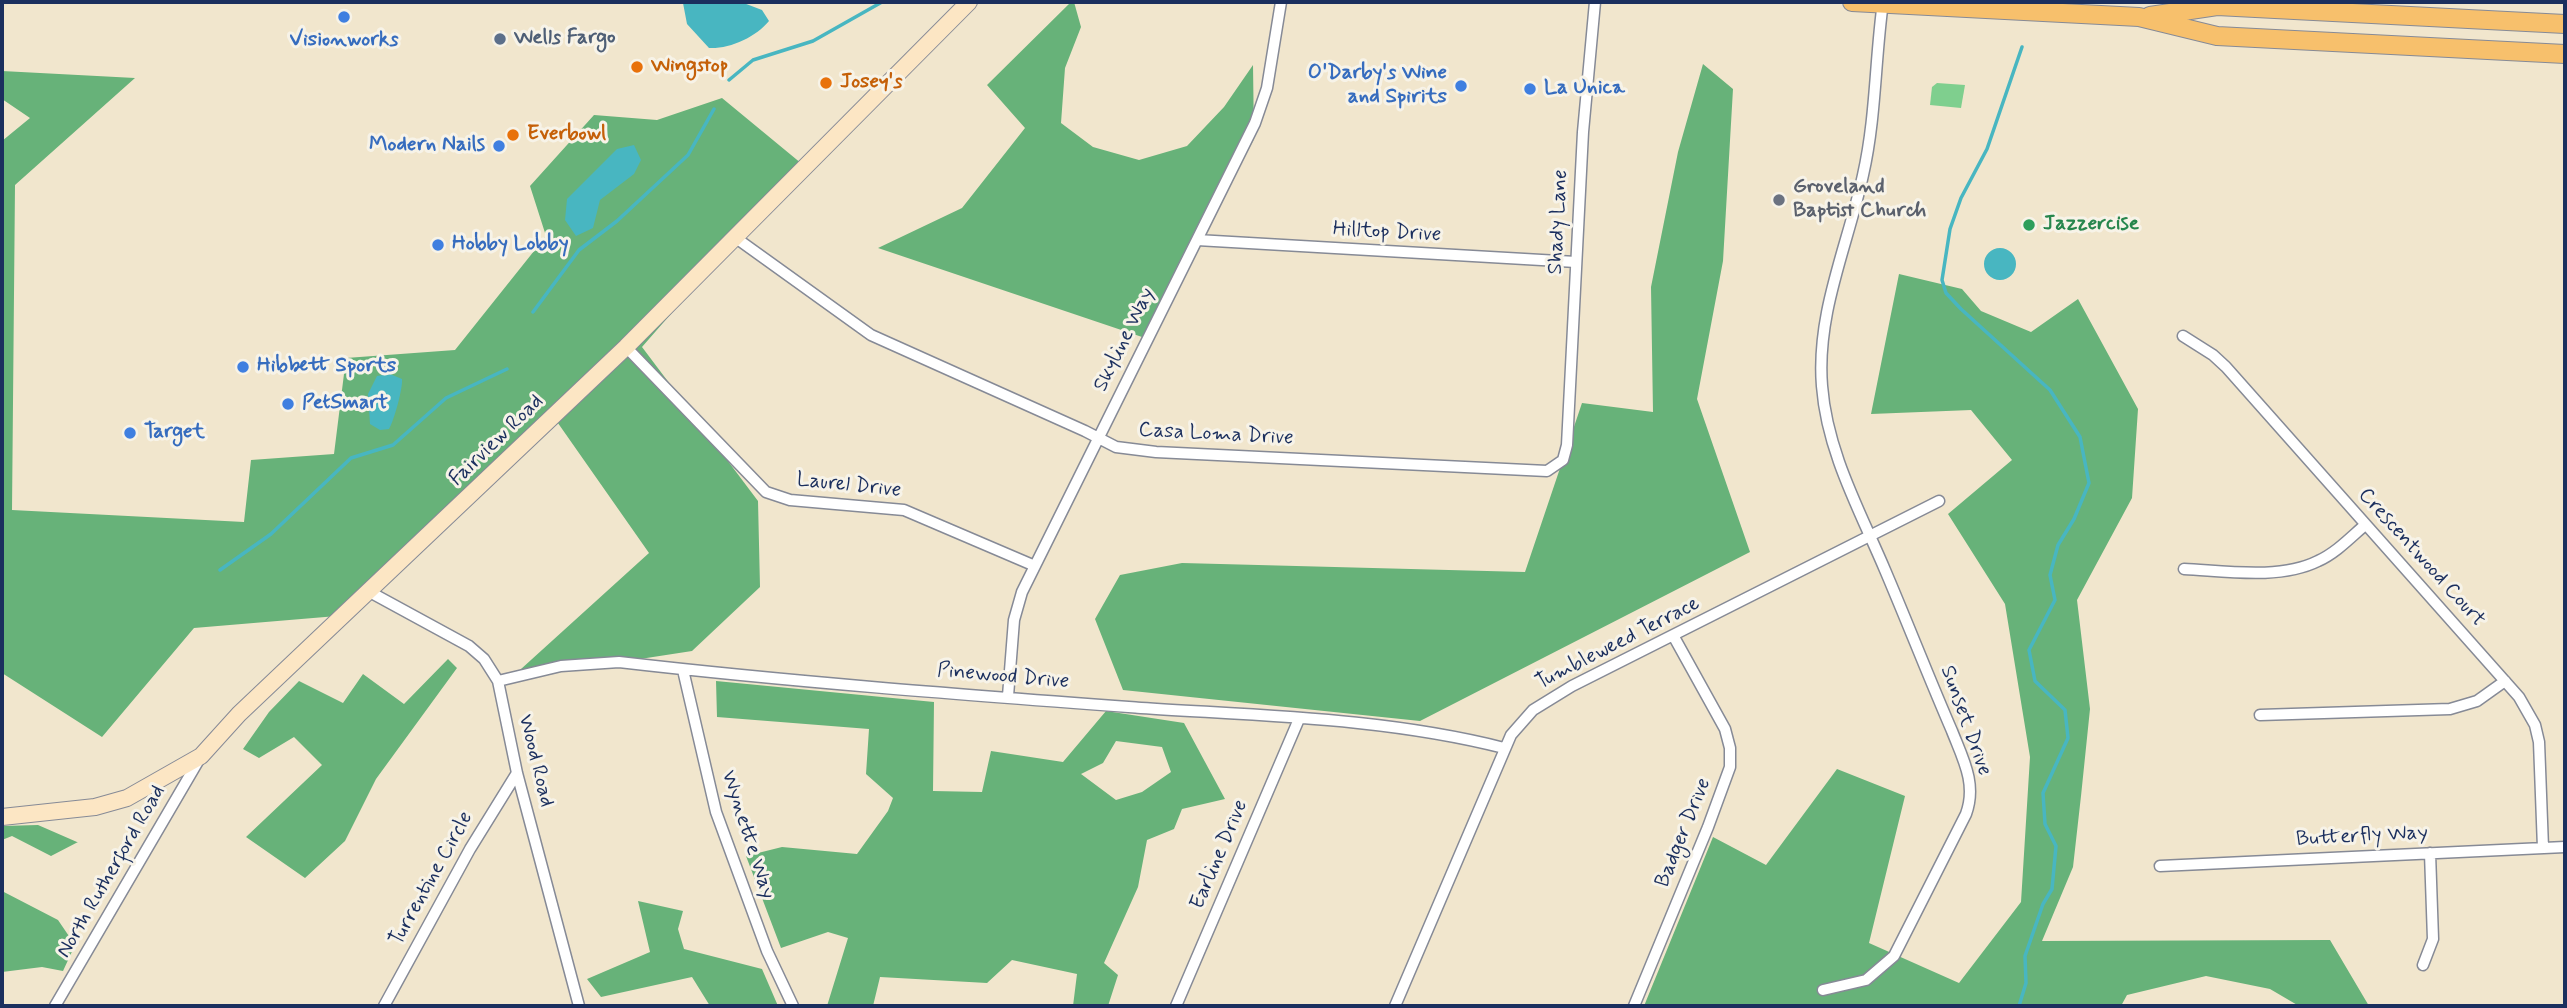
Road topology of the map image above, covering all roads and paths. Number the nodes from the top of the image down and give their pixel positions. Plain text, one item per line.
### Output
1 (969, 2) edge
2 (1281, 2) edge
3 (1595, 2) edge
4 (1852, 2) edge
5 (1883, 2) edge
6 (2386, 15) junction
7 (2139, 17) junction
8 (2565, 24) edge
9 (2385, 46) junction
10 (2565, 54) edge
11 (736, 238) junction
12 (1197, 240) junction
13 (1576, 262) junction
14 (2183, 336) dead end
15 (626, 347) junction
16 (1098, 438) junction
17 (1567, 445) joint
18 (1939, 501) dead end
19 (2365, 525) junction
20 (1871, 537) junction
21 (1035, 566) junction
22 (2184, 569) dead end
23 (368, 591) junction
24 (1674, 637) junction
25 (683, 670) junction
26 (498, 681) junction
27 (2505, 681) junction
28 (1008, 696) junction
29 (2260, 715) dead end
30 (1298, 719) junction
31 (1504, 748) junction
32 (201, 756) junction
33 (517, 773) junction
34 (2, 817) edge
35 (2565, 847) edge
36 (2543, 848) junction
37 (2430, 853) junction
38 (2160, 866) dead end
39 (2423, 965) dead end
40 (1823, 990) dead end
41 (55, 1006) edge
42 (384, 1006) edge
43 (579, 1006) edge
44 (793, 1006) edge
45 (1176, 1006) edge
46 (1395, 1006) edge
47 (1634, 1006) edge

1 - 11 street, Fairview Road
2 - 12 street, Skyline Way
3 - 13 street, Shady Lane
4 - 5 main road
5 - 7 main road
5 - 20 street, Sunset Drive
6 - 7 main road
6 - 8 main road
6 - 9 main road
7 - 9 main road
9 - 10 main road
11 - 15 street, Fairview Road
11 - 16 street, Casa Loma Drive
12 - 13 street, Hilltop Drive
12 - 16 street, Skyline Way
13 - 17 street, Shady Lane
14 - 19 street, Crescentwood Court
15 - 21 street, Laurel Drive
15 - 23 street, Fairview Road
16 - 17 street, Casa Loma Drive
16 - 21 street, Skyline Way
18 - 20 street, Tumbleweed Terrace
19 - 22 street
19 - 27 street, Crescentwood Court
20 - 24 street, Tumbleweed Terrace
20 - 40 street, Sunset Drive
21 - 28 street, Skyline Way
23 - 26 street, Wood Road
23 - 32 street, Fairview Road
24 - 31 street, Tumbleweed Terrace
24 - 47 street, Badger Drive
25 - 26 street, Pinewood Drive
25 - 28 street, Pinewood Drive
25 - 44 street, Wynette Way
26 - 33 street, Wood Road
27 - 29 street
27 - 36 street, Crescentwood Court
28 - 30 street, Pinewood Drive
30 - 31 street, Pinewood Drive
30 - 45 street, Earline Drive
31 - 46 street, Tumbleweed Terrace
32 - 34 street, Fairview Road
32 - 41 street, North Rutherford Road
33 - 42 street, Turrentine Circle
33 - 43 street, Wood Road
35 - 36 street, Butterfly Way
36 - 37 street, Butterfly Way
37 - 38 street, Butterfly Way
37 - 39 street

